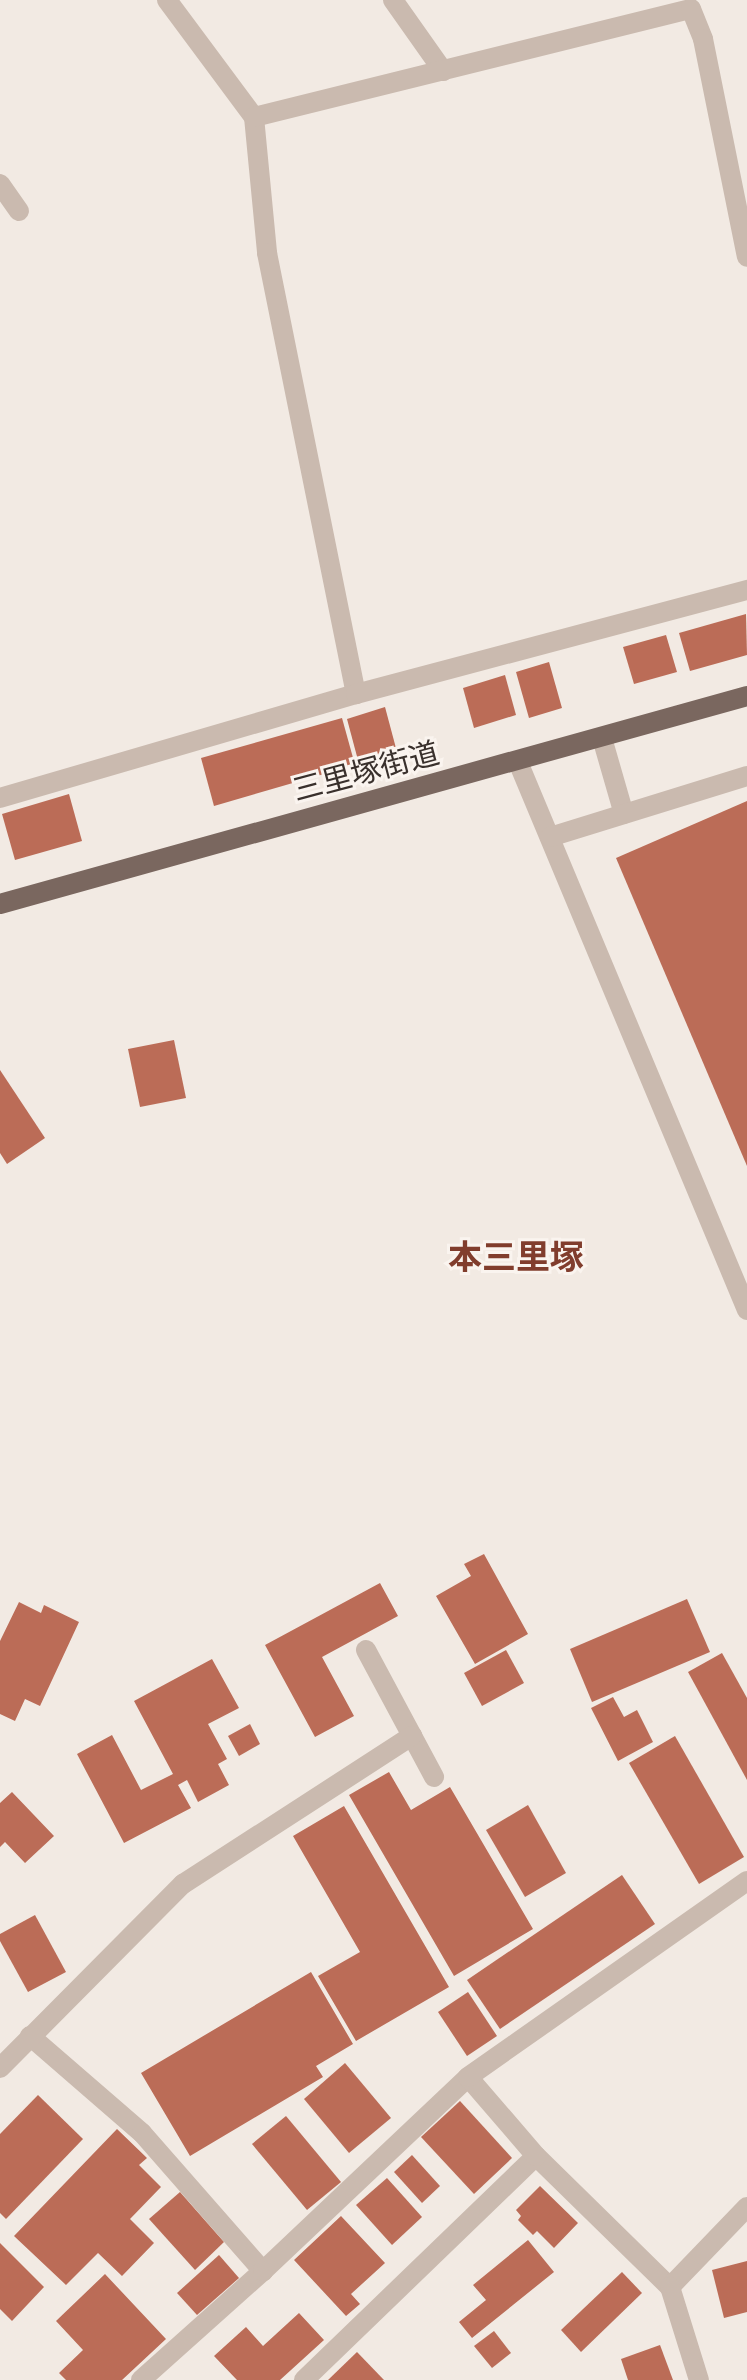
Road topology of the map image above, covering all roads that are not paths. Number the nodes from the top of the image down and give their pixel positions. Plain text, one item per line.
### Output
1 (167, 0) edge
2 (393, 0) edge
3 (443, 71) junction
4 (254, 117) junction
5 (0, 184) edge
6 (19, 211) dead end
7 (747, 257) edge
8 (747, 590) edge
9 (356, 694) junction
10 (747, 696) edge
11 (602, 738) junction
12 (518, 762) junction
13 (747, 776) edge
14 (0, 798) edge
15 (624, 814) junction
16 (550, 837) junction
17 (0, 904) edge
18 (747, 1310) edge
19 (366, 1650) dead end
20 (412, 1736) junction
21 (434, 1777) dead end
22 (747, 1881) edge
23 (30, 2036) junction
24 (0, 2068) edge
25 (468, 2077) junction
26 (536, 2156) junction
27 (747, 2207) edge
28 (263, 2271) junction
29 (670, 2287) junction
30 (141, 2380) edge
31 (304, 2380) edge
32 (699, 2380) edge

1 - 4 street
2 - 3 street
3 - 4 street
3 - 7 street
4 - 9 street
5 - 6 street
8 - 9 street
9 - 14 street
10 - 11 main road, 三里塚街道
11 - 12 main road, 三里塚街道
11 - 15 street
12 - 16 street
12 - 17 main road, 三里塚街道
13 - 15 street
15 - 16 street
16 - 18 street
19 - 20 street
20 - 21 street
20 - 23 street
22 - 25 street
23 - 24 street
23 - 28 street
25 - 26 street
25 - 28 street
26 - 29 street
26 - 31 street
27 - 29 street
28 - 30 street
29 - 32 street

